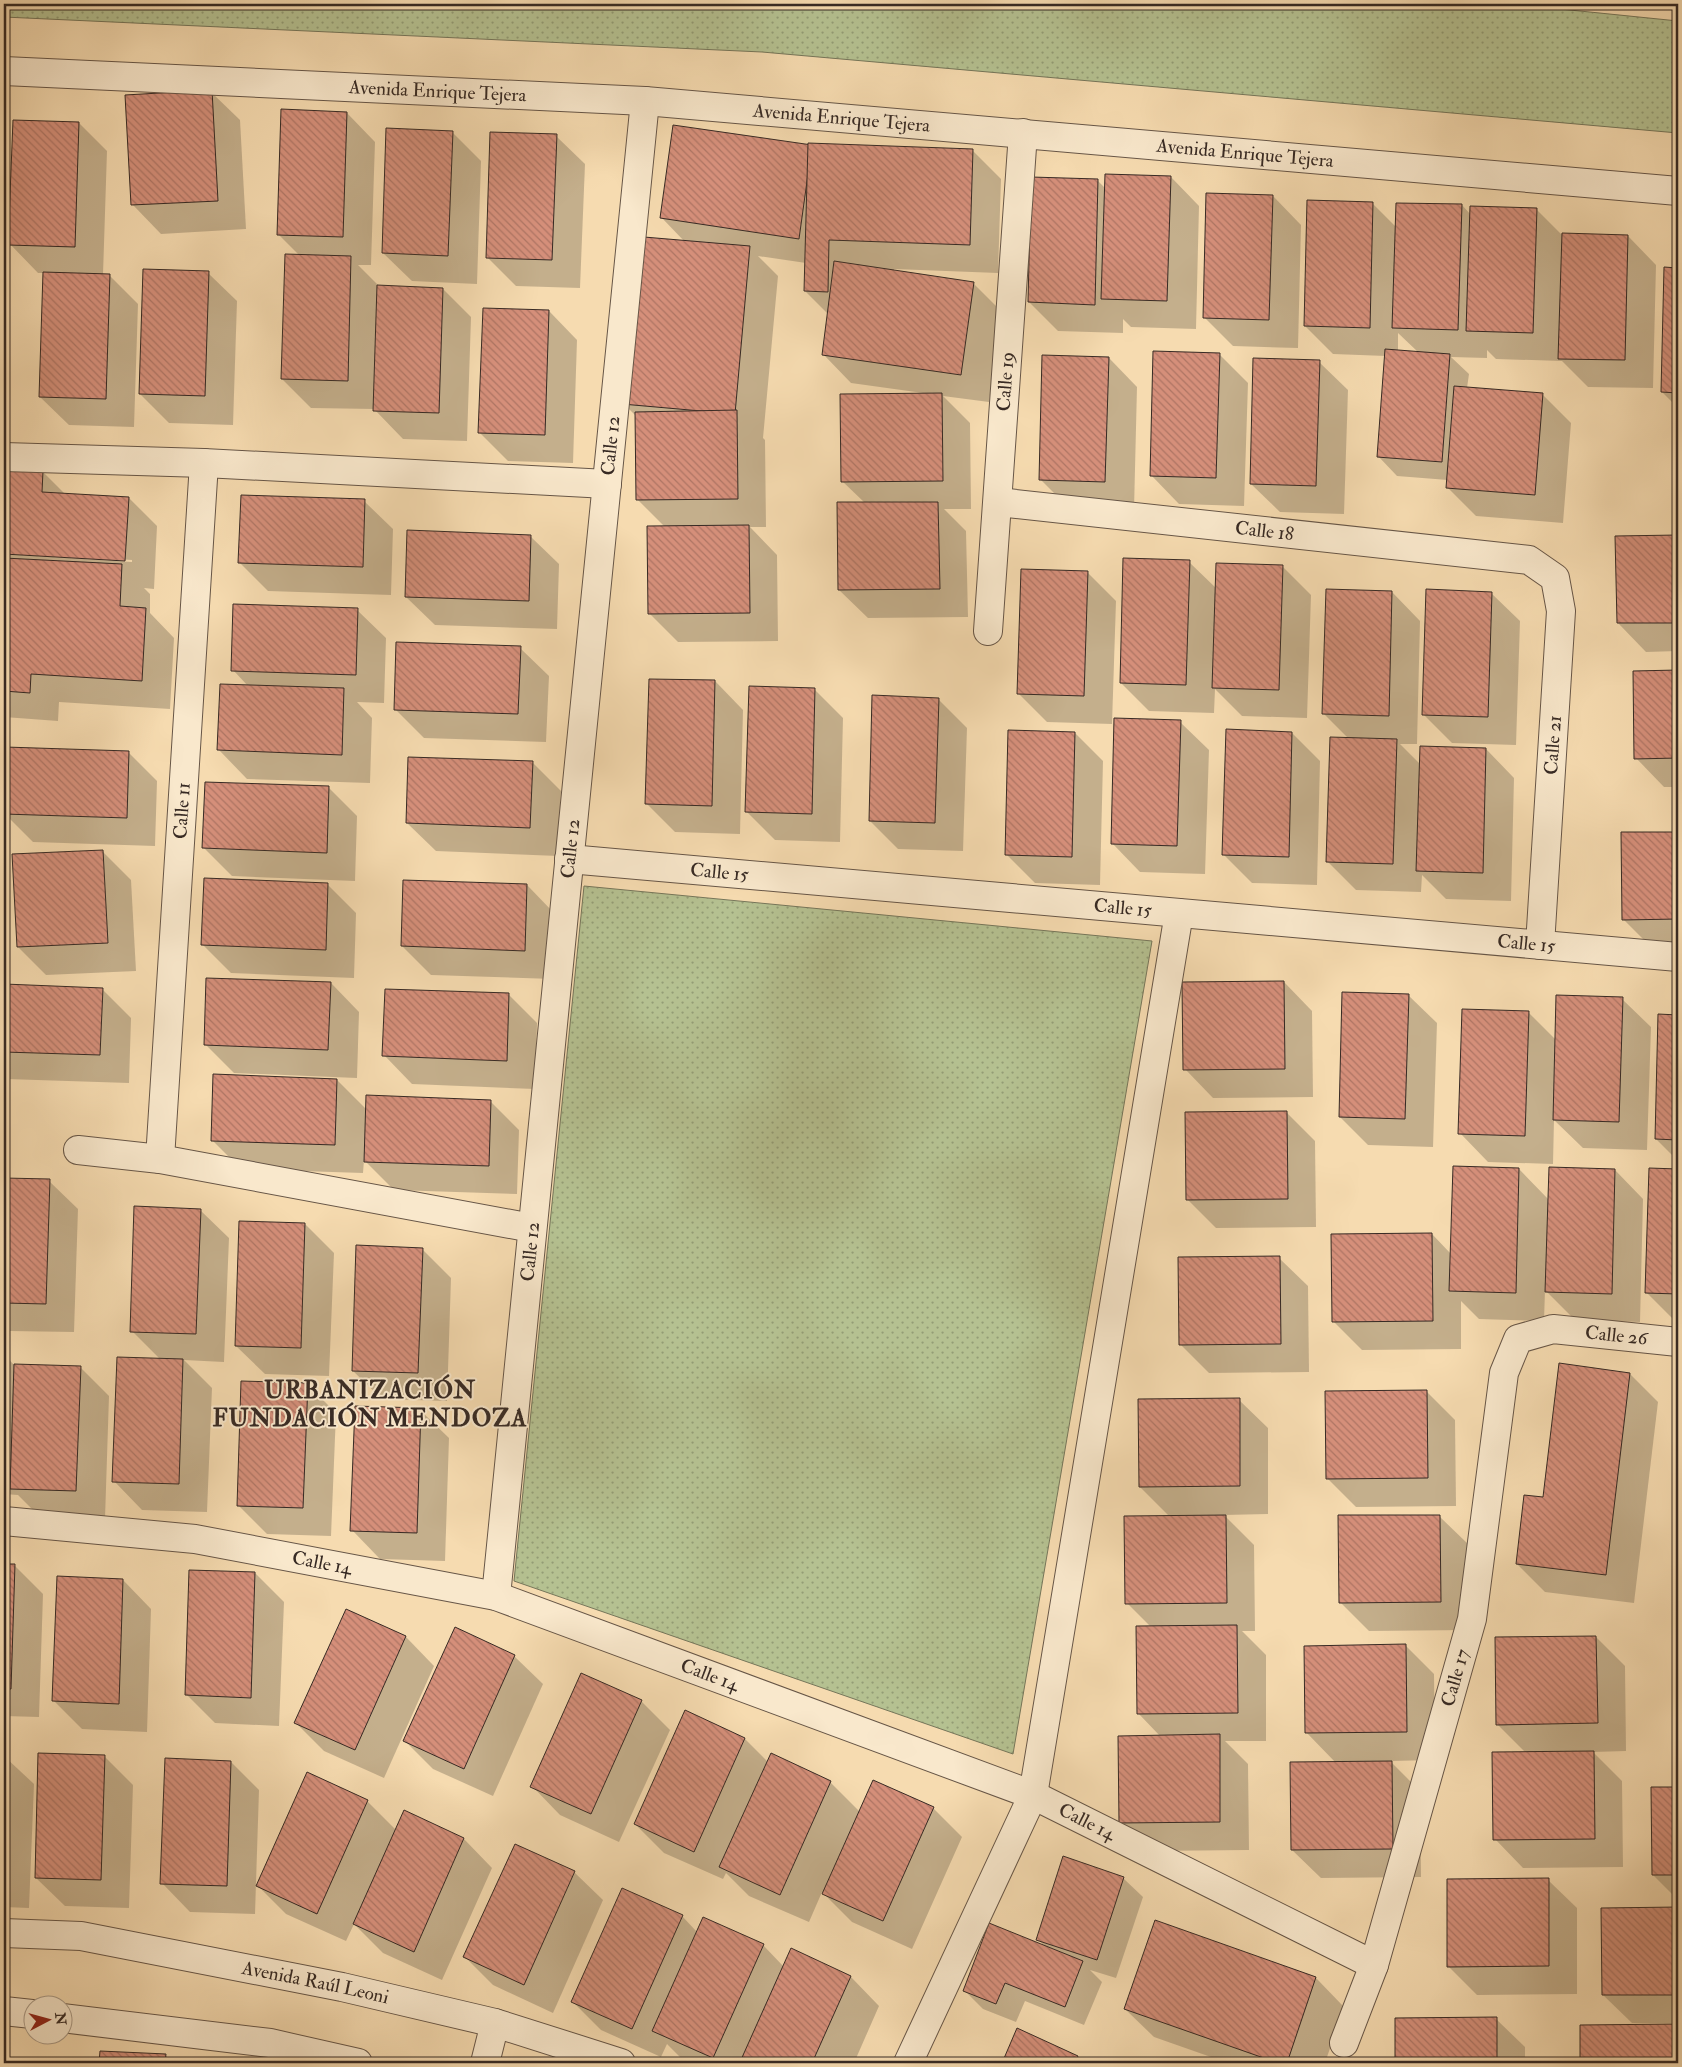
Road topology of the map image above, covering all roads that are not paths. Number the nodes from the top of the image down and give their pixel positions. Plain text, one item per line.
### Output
1 (4, 71) edge
2 (645, 101) junction
3 (1023, 133) junction
4 (1678, 191) edge
5 (4, 457) edge
6 (204, 463) junction
7 (607, 484) junction
8 (998, 502) junction
9 (1529, 560) joint
10 (988, 631) dead end
11 (569, 859) junction
12 (1179, 912) junction
13 (1540, 945) junction
14 (1678, 958) edge
15 (78, 1150) dead end
16 (160, 1159) junction
17 (532, 1228) junction
18 (1553, 1329) joint
19 (1678, 1342) edge
20 (4, 1521) edge
21 (496, 1596) junction
22 (1033, 1796) junction
23 (4, 1933) edge
24 (1374, 1964) junction
25 (4, 2011) edge
26 (22, 2013) edge
27 (72, 2019) edge
28 (495, 2023) junction
29 (1344, 2043) dead end
30 (358, 2063) edge
31 (485, 2063) edge
32 (621, 2063) edge
33 (908, 2063) edge

1 - 2 street, Avenida Enrique Tejera
2 - 3 street, Avenida Enrique Tejera
2 - 7 street, Calle 12
3 - 4 street, Avenida Enrique Tejera
3 - 8 street, Calle 19
5 - 6 street
6 - 7 street
6 - 16 street, Calle 11
7 - 11 street, Calle 12
8 - 9 street, Calle 18
8 - 10 street, Calle 19
9 - 13 street, Calle 21
11 - 12 street, Calle 15
11 - 17 street, Calle 12
12 - 13 street, Calle 15
12 - 22 street
13 - 14 street, Calle 15
15 - 16 street
16 - 17 street
17 - 21 street, Calle 12
18 - 19 street, Calle 26
18 - 24 street, Calle 17
20 - 21 street, Calle 14
21 - 22 street, Calle 14
22 - 24 street, Calle 14
22 - 33 street
23 - 28 street, Avenida Raúl Leoni
24 - 29 street, Calle 17
25 - 26 street
27 - 30 street
28 - 31 street
28 - 32 street, Avenida Raúl Leoni

